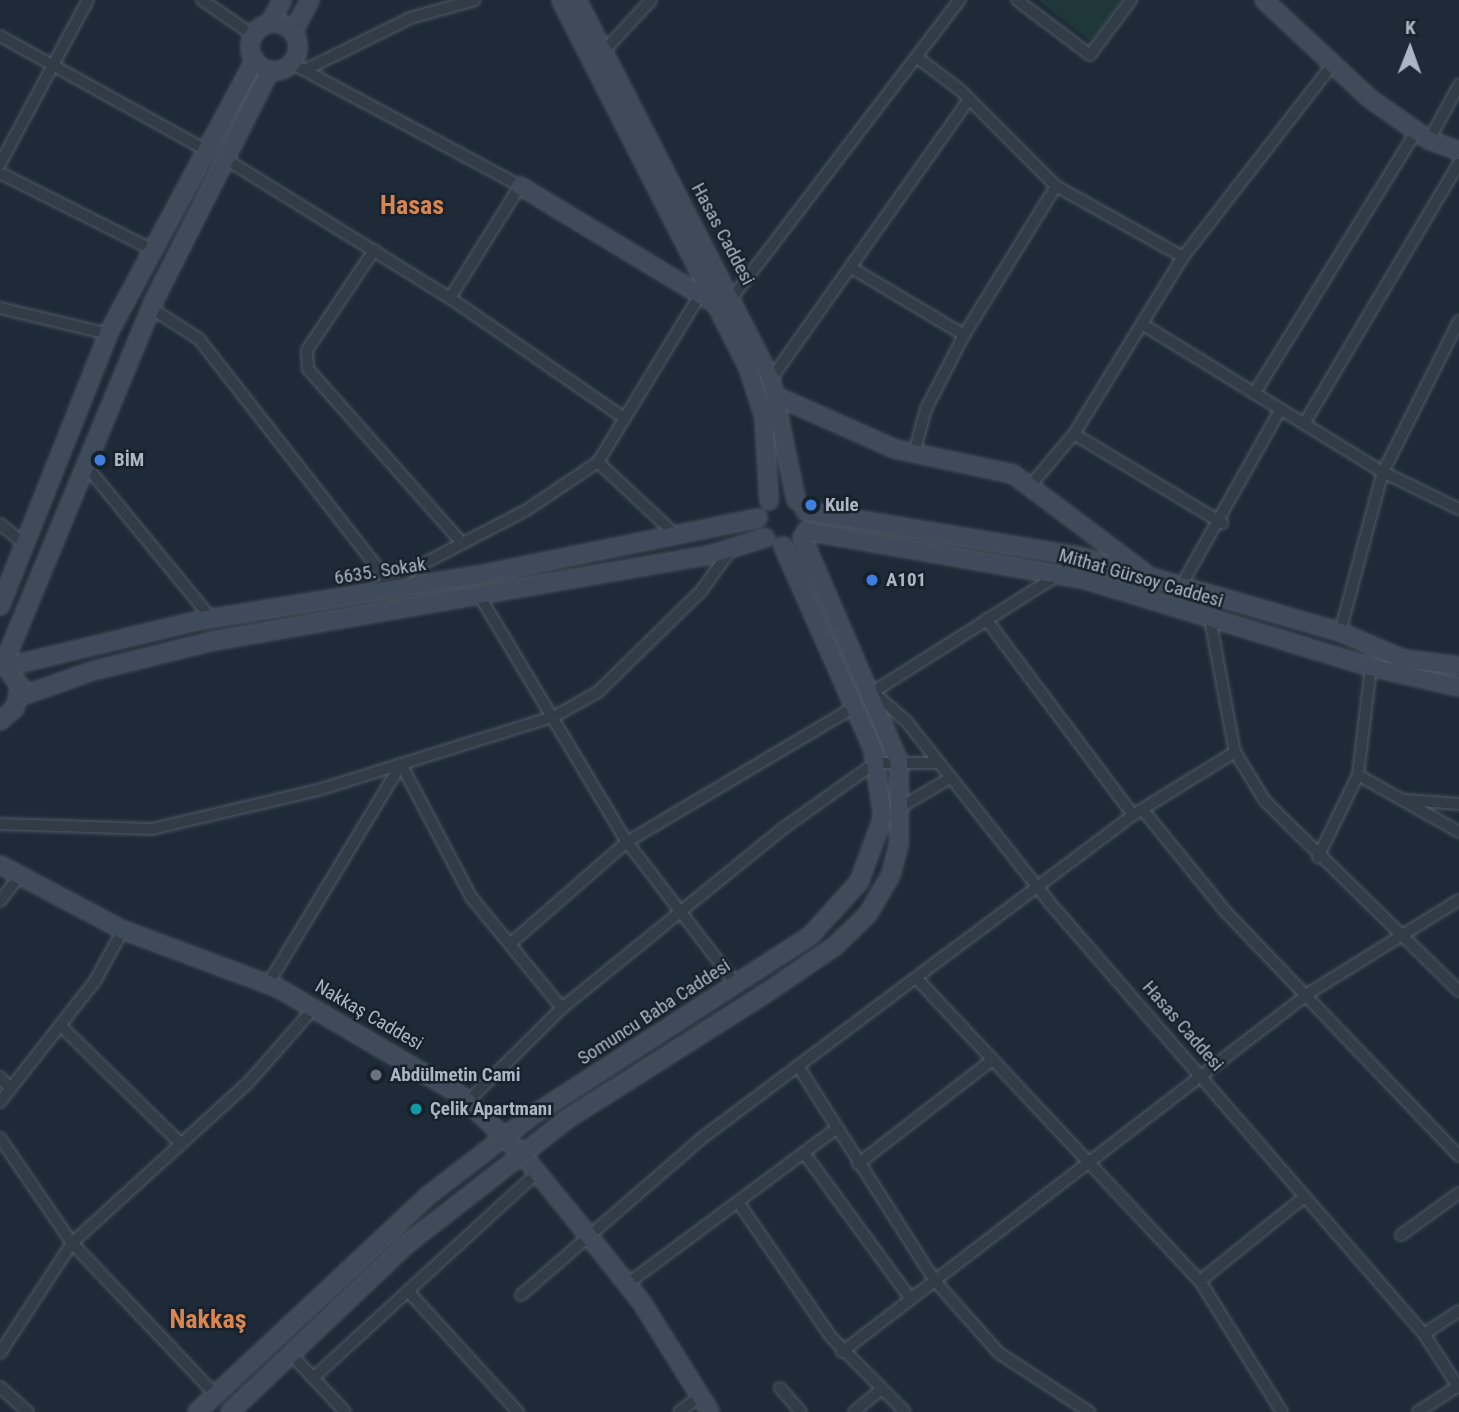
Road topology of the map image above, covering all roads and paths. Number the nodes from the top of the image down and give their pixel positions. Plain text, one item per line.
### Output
1 (88, 0) edge
2 (202, 0) edge
3 (282, 0) edge
4 (310, 0) edge
5 (475, 0) edge
6 (561, 0) edge
7 (577, 0) edge
8 (651, 0) edge
9 (960, 0) edge
10 (1017, 0) edge
11 (1131, 0) edge
12 (1264, 0) edge
13 (270, 23) junction
14 (293, 32) junction
15 (253, 35) junction
16 (0, 36) edge
17 (602, 53) junction
18 (919, 59) junction
19 (255, 60) junction
20 (51, 61) junction
21 (1332, 65) junction
22 (298, 67) junction
23 (270, 70) junction
24 (1459, 86) edge
25 (969, 99) junction
26 (1423, 136) junction
27 (204, 149) junction
28 (1459, 151) edge
29 (224, 158) junction
30 (1459, 163) edge
31 (0, 164) edge
32 (0, 173) edge
33 (1056, 186) junction
34 (520, 187) junction
35 (151, 249) junction
36 (374, 250) junction
37 (1183, 257) junction
38 (850, 267) junction
39 (700, 295) junction
40 (450, 298) junction
41 (727, 303) junction
42 (0, 308) edge
43 (151, 308) junction
44 (1459, 321) edge
45 (1142, 324) junction
46 (108, 334) junction
47 (964, 335) junction
48 (771, 379) junction
49 (1254, 394) junction
50 (778, 397) junction
51 (1280, 410) junction
52 (624, 418) junction
53 (1304, 424) junction
54 (1074, 434) junction
55 (914, 453) junction
56 (598, 462) junction
57 (87, 467) junction
58 (1383, 472) junction
59 (1030, 486) junction
60 (769, 501) junction
61 (801, 505) junction
62 (1459, 509) edge
63 (758, 518) junction
64 (1222, 523) junction
65 (0, 524) edge
66 (804, 534) junction
67 (679, 538) junction
68 (765, 538) junction
69 (461, 542) junction
70 (26, 545) junction
71 (783, 546) junction
72 (733, 547) junction
73 (15, 572) junction
74 (1058, 575) junction
75 (387, 580) junction
76 (1155, 581) junction
77 (0, 583) edge
78 (1181, 586) junction
79 (365, 594) junction
80 (479, 594) junction
81 (0, 606) edge
82 (211, 618) junction
83 (986, 619) junction
84 (1210, 619) junction
85 (1340, 632) junction
86 (4, 663) edge
87 (1459, 666) edge
88 (1371, 667) junction
89 (1459, 687) edge
90 (873, 692) junction
91 (19, 698) junction
92 (854, 707) junction
93 (555, 716) junction
94 (0, 721) edge
95 (1235, 752) junction
96 (899, 762) junction
97 (936, 763) junction
98 (401, 764) junction
99 (875, 764) junction
100 (1358, 775) junction
101 (950, 778) junction
102 (1403, 800) junction
103 (1459, 804) edge
104 (901, 807) junction
105 (1138, 812) junction
106 (0, 824) edge
107 (1459, 832) edge
108 (627, 842) junction
109 (1318, 857) junction
110 (0, 865) edge
111 (19, 877) junction
112 (1036, 886) junction
113 (1459, 900) edge
114 (0, 901) edge
115 (678, 916) junction
116 (123, 930) junction
117 (1404, 933) junction
118 (510, 944) junction
119 (919, 981) junction
120 (268, 984) junction
121 (736, 984) junction
122 (1459, 991) edge
123 (1309, 993) junction
124 (315, 1007) junction
125 (562, 1007) junction
126 (60, 1025) junction
127 (992, 1060) junction
128 (798, 1066) junction
129 (1198, 1076) junction
130 (0, 1077) edge
131 (10, 1088) junction
132 (0, 1102) edge
133 (467, 1102) junction
134 (836, 1129) junction
135 (505, 1137) junction
136 (0, 1138) edge
137 (181, 1144) junction
138 (804, 1153) junction
139 (522, 1154) junction
140 (1459, 1156) edge
141 (858, 1164) junction
142 (1089, 1166) junction
143 (537, 1173) junction
144 (1459, 1192) edge
145 (1303, 1198) junction
146 (738, 1202) junction
147 (588, 1235) junction
148 (1401, 1235) dead end
149 (72, 1243) junction
150 (935, 1281) junction
151 (1200, 1281) junction
152 (627, 1284) junction
153 (408, 1291) junction
154 (521, 1295) dead end
155 (911, 1299) junction
156 (1459, 1311) edge
157 (1424, 1334) junction
158 (842, 1352) junction
159 (0, 1353) edge
160 (291, 1354) junction
161 (313, 1378) junction
162 (0, 1387) edge
163 (1458, 1387) edge
164 (780, 1388) dead end
165 (881, 1389) junction
166 (215, 1394) junction
167 (699, 1397) junction
168 (28, 1412) edge
169 (197, 1412) edge
170 (230, 1412) edge
171 (345, 1412) edge
172 (517, 1412) edge
173 (679, 1412) edge
174 (710, 1412) edge
175 (801, 1412) edge
176 (854, 1412) edge
177 (905, 1412) edge
178 (1089, 1412) edge
179 (1282, 1412) edge
180 (1418, 1412) edge

1 - 20 street
2 - 15 street
3 - 13 main road
4 - 14 main road
5 - 22 street
6 - 41 main road, Hasas Caddesi
7 - 17 main road, Hasas Caddesi
8 - 17 street
9 - 18 street
10 - 11 street
12 - 21 main road
13 - 14 main road
13 - 15 main road
14 - 22 main road
15 - 19 main road
16 - 20 street
17 - 41 main road, Hasas Caddesi
18 - 25 street
18 - 41 street
19 - 23 main road
19 - 27 main road
20 - 27 street
20 - 31 street
21 - 26 main road
21 - 37 street
22 - 23 main road
22 - 34 street
23 - 29 main road
24 - 26 street
25 - 33 street
25 - 38 street
26 - 28 main road
26 - 49 street
27 - 35 main road
29 - 36 street
29 - 43 main road
30 - 53 street
32 - 35 street
33 - 37 street
33 - 47 street
34 - 39 main road
34 - 40 street
35 - 46 main road
36 - 40 street
36 - 69 street
37 - 45 street
38 - 47 street
38 - 48 street
39 - 41 main road
39 - 52 street
40 - 52 street
41 - 48 main road, Hasas Caddesi
41 - 60 main road, Hasas Caddesi
42 - 46 street
43 - 57 main road
43 - 75 street
44 - 58 street
45 - 49 street
45 - 54 street
46 - 70 main road
47 - 55 street
48 - 50 main road, Hasas Caddesi
49 - 51 street
50 - 55 main road, Mithat Gürsoy Caddesi
50 - 61 main road, Hasas Caddesi
51 - 53 street
51 - 64 street
52 - 56 street
53 - 58 street
54 - 59 street
54 - 64 street
55 - 59 main road, Mithat Gürsoy Caddesi
56 - 67 street
56 - 69 street
57 - 82 street
57 - 86 main road
58 - 62 street
58 - 85 street
59 - 76 main road, Mithat Gürsoy Caddesi
60 - 61 main road
60 - 63 main road
61 - 66 main road
61 - 76 main road, Mithat Gürsoy Caddesi
63 - 67 main road, 6635. Sokak
63 - 68 main road
64 - 78 street
65 - 70 street
66 - 71 main road
66 - 74 main road, Mithat Gürsoy Caddesi
66 - 90 main road
67 - 79 main road, 6635. Sokak
68 - 71 main road
68 - 72 main road, 6635. Sokak
69 - 75 street
70 - 73 main road
71 - 92 main road, Somuncu Baba Caddesi
72 - 80 main road, 6635. Sokak
72 - 93 street
73 - 77 street
73 - 81 main road
74 - 83 street
74 - 84 main road, Mithat Gürsoy Caddesi
75 - 79 street
76 - 78 main road, Mithat Gürsoy Caddesi
78 - 85 main road, Mithat Gürsoy Caddesi
79 - 82 main road, 6635. Sokak
80 - 91 main road, 6635. Sokak
80 - 93 street
82 - 86 main road, 6635. Sokak
83 - 90 street
83 - 105 street
84 - 88 main road, Mithat Gürsoy Caddesi
84 - 95 street
85 - 87 main road, Mithat Gürsoy Caddesi
86 - 91 main road
88 - 89 main road, Mithat Gürsoy Caddesi
88 - 100 street
90 - 96 main road
90 - 97 street, Hasas Caddesi
91 - 94 main road
92 - 99 main road, Somuncu Baba Caddesi
92 - 108 street
93 - 98 street
93 - 108 street
95 - 105 street
95 - 109 street
96 - 97 street
96 - 99 street
96 - 104 main road
97 - 101 street, Hasas Caddesi
98 - 106 street
98 - 118 street
98 - 120 street
99 - 115 street
99 - 121 main road, Somuncu Baba Caddesi
100 - 102 street
100 - 109 street
101 - 104 street
101 - 112 street, Hasas Caddesi
102 - 103 street
102 - 107 street
104 - 139 main road
105 - 112 street
105 - 123 street
108 - 115 street
108 - 118 street
109 - 117 street
110 - 111 main road, Nakkaş Caddesi
111 - 114 street
111 - 116 main road, Nakkaş Caddesi
112 - 119 street
112 - 129 street, Hasas Caddesi
113 - 117 street
115 - 121 street
115 - 125 street
116 - 120 main road, Nakkaş Caddesi
116 - 126 street
117 - 122 street
117 - 123 street
118 - 125 street
119 - 127 street
119 - 128 street
120 - 124 main road, Nakkaş Caddesi
121 - 135 main road, Somuncu Baba Caddesi
123 - 129 street
123 - 140 street
124 - 133 main road, Nakkaş Caddesi
124 - 137 street
125 - 133 street
126 - 131 street
126 - 137 street
127 - 141 street
127 - 142 street
128 - 134 street
128 - 147 street
129 - 142 street
129 - 145 street, Hasas Caddesi
130 - 131 street
131 - 132 street
133 - 135 main road, Nakkaş Caddesi
134 - 138 street
134 - 141 street
135 - 139 main road, Nakkaş Caddesi
135 - 166 main road, Somuncu Baba Caddesi
136 - 149 street
137 - 149 street
138 - 146 street
138 - 155 street
139 - 143 main road, Nakkaş Caddesi
139 - 160 main road
141 - 150 street
142 - 150 street
142 - 151 street
143 - 147 main road, Nakkaş Caddesi
143 - 153 street
144 - 148 street
145 - 151 street
145 - 157 street, Hasas Caddesi
146 - 152 street
146 - 158 street
147 - 152 main road, Nakkaş Caddesi
147 - 154 street
149 - 159 street
149 - 166 street
150 - 155 street
150 - 178 street
151 - 179 street
152 - 167 main road, Nakkaş Caddesi
153 - 161 street
153 - 172 street
155 - 158 street
156 - 157 street
157 - 163 street, Hasas Caddesi
158 - 165 street
160 - 161 street
160 - 170 main road
161 - 171 street
162 - 168 street
163 - 180 street
164 - 175 street
165 - 176 street
165 - 177 street
166 - 169 main road, Somuncu Baba Caddesi
167 - 173 street
167 - 174 main road, Nakkaş Caddesi

